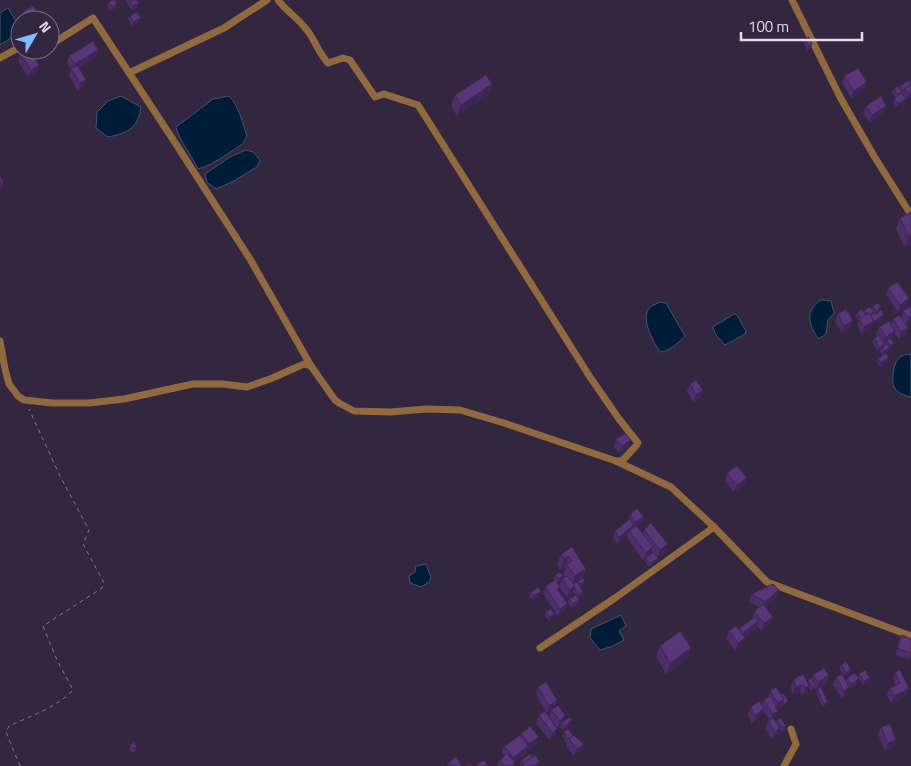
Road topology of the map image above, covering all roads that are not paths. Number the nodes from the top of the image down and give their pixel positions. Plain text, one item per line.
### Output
1 (267, 0) edge
2 (278, 0) edge
3 (792, 0) edge
4 (60, 39) edge
5 (129, 74) junction
6 (911, 215) edge
7 (0, 341) edge
8 (311, 366) junction
9 (616, 461) junction
10 (714, 527) junction
11 (911, 636) edge
12 (540, 648) dead end
13 (791, 729) dead end
14 (784, 766) edge

1 - 5 street
2 - 9 street
3 - 6 street
4 - 5 street
5 - 8 street
7 - 8 street
8 - 9 street
9 - 10 street
10 - 11 street
10 - 12 street
13 - 14 street

